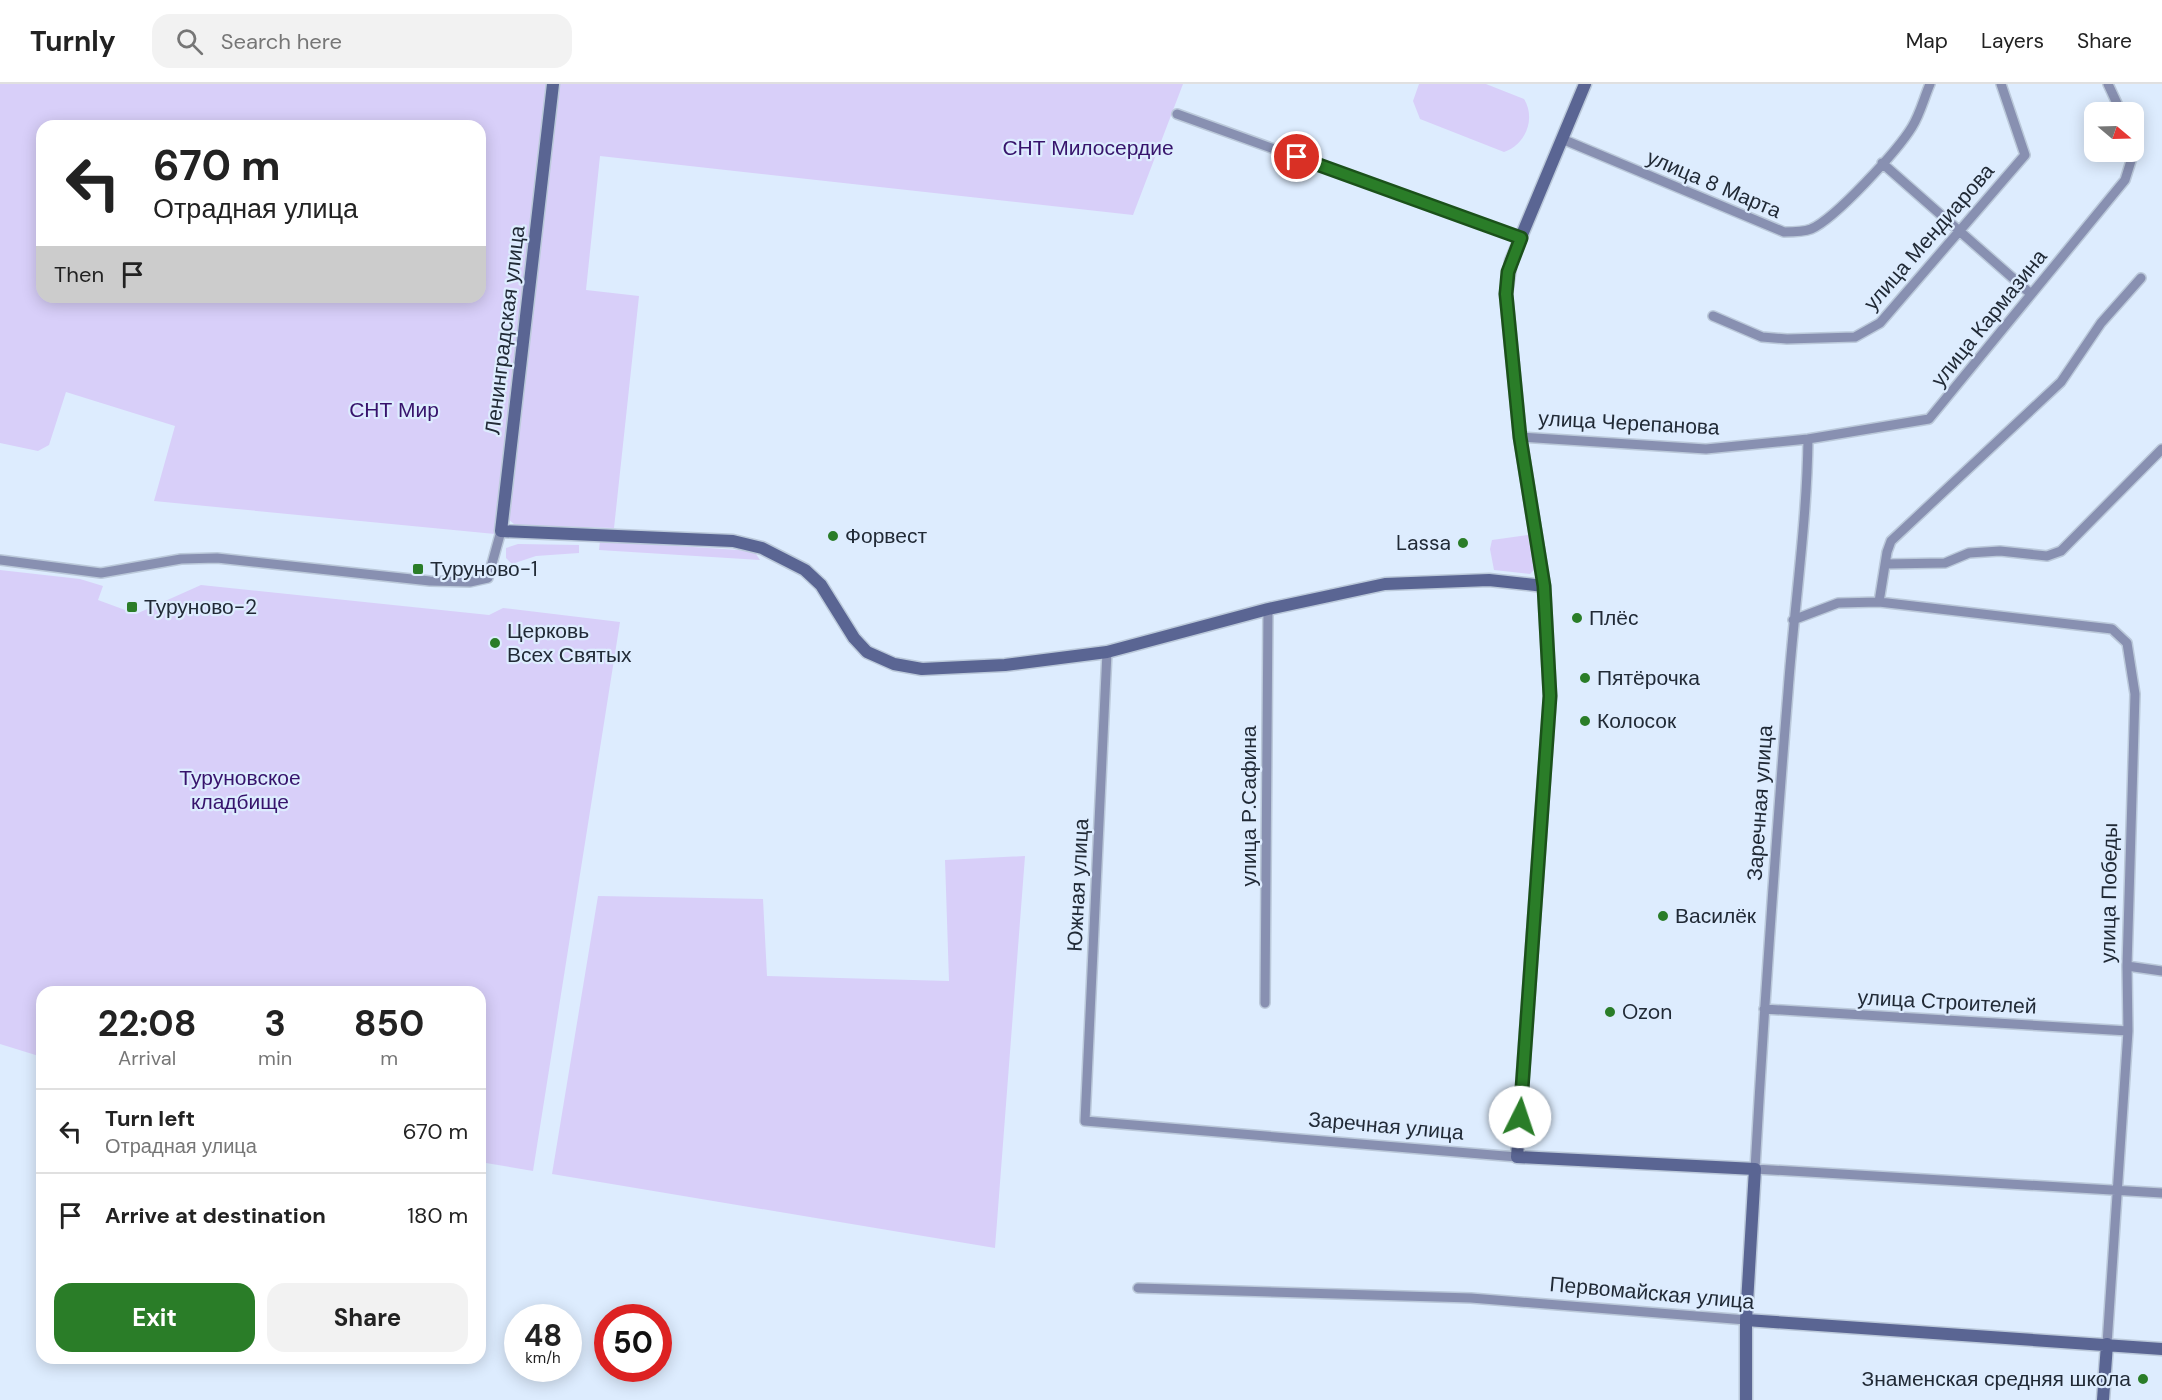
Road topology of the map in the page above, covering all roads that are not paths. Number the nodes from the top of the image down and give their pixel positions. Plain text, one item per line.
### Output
1 (553, 84) edge
2 (1585, 84) edge
3 (1930, 84) edge
4 (2001, 84) edge
5 (2108, 84) edge
6 (2116, 102) edge
7 (1177, 114) dead end
8 (1562, 139) junction
9 (2131, 162) edge
10 (1882, 163) junction
11 (1960, 231) junction
12 (1521, 238) junction
13 (2141, 278) dead end
14 (2031, 294) junction
15 (1713, 316) dead end
16 (1520, 437) junction
17 (1808, 439) junction
18 (2162, 449) edge
19 (501, 531) junction
20 (0, 560) edge
21 (1886, 564) junction
22 (1544, 586) junction
23 (1879, 602) junction
24 (1268, 609) junction
25 (1793, 620) junction
26 (1107, 652) junction
27 (2127, 966) junction
28 (2162, 971) edge
29 (1265, 1003) dead end
30 (1764, 1009) junction
31 (2128, 1031) junction
32 (1085, 1121) joint
33 (1517, 1157) junction
34 (1755, 1169) junction
35 (2118, 1191) junction
36 (2162, 1193) edge
37 (1138, 1288) dead end
38 (1746, 1320) junction
39 (2107, 1344) junction
40 (2162, 1349) edge
41 (1746, 1400) edge
42 (2103, 1400) edge

1 - 19 main road, Ленинградская улица
2 - 8 main road, улица Черепанова
3 - 10 street, улица 8 Марта
4 - 11 street, улица Мендиарова
5 - 6 street
7 - 12 street
8 - 10 street, улица 8 Марта
8 - 12 main road, улица Черепанова
9 - 14 street, улица Кармазина
10 - 11 street
11 - 14 street
11 - 15 street, улица Мендиарова
12 - 16 main road, улица Черепанова
13 - 21 street
14 - 17 street, улица Кармазина
16 - 17 street, улица Черепанова
16 - 22 main road, улица Черепанова
17 - 25 street, Заречная улица
18 - 21 street
19 - 20 street, Ленинградская улица
19 - 26 main road
21 - 23 street
22 - 24 main road
22 - 33 main road, улица Черепанова
23 - 25 street, улица Победы
23 - 27 street, улица Победы
24 - 26 main road
24 - 29 street, улица Р.Сафина
25 - 30 street, Заречная улица
26 - 32 street, Южная улица
27 - 28 street
27 - 31 street, улица Победы
30 - 31 street, улица Строителей
30 - 34 street, Заречная улица
31 - 35 street, улица Победы
32 - 33 street, Заречная улица
33 - 34 main road, Заречная улица
34 - 35 street, Заречная улица
34 - 38 main road, Заречная улица
35 - 36 street, Заречная улица
35 - 39 street, улица Победы
37 - 38 street, Первомайская улица
38 - 39 main road, Первомайская улица
38 - 41 main road, Заречная улица
39 - 40 main road, Первомайская улица
39 - 42 main road, улица Победы

